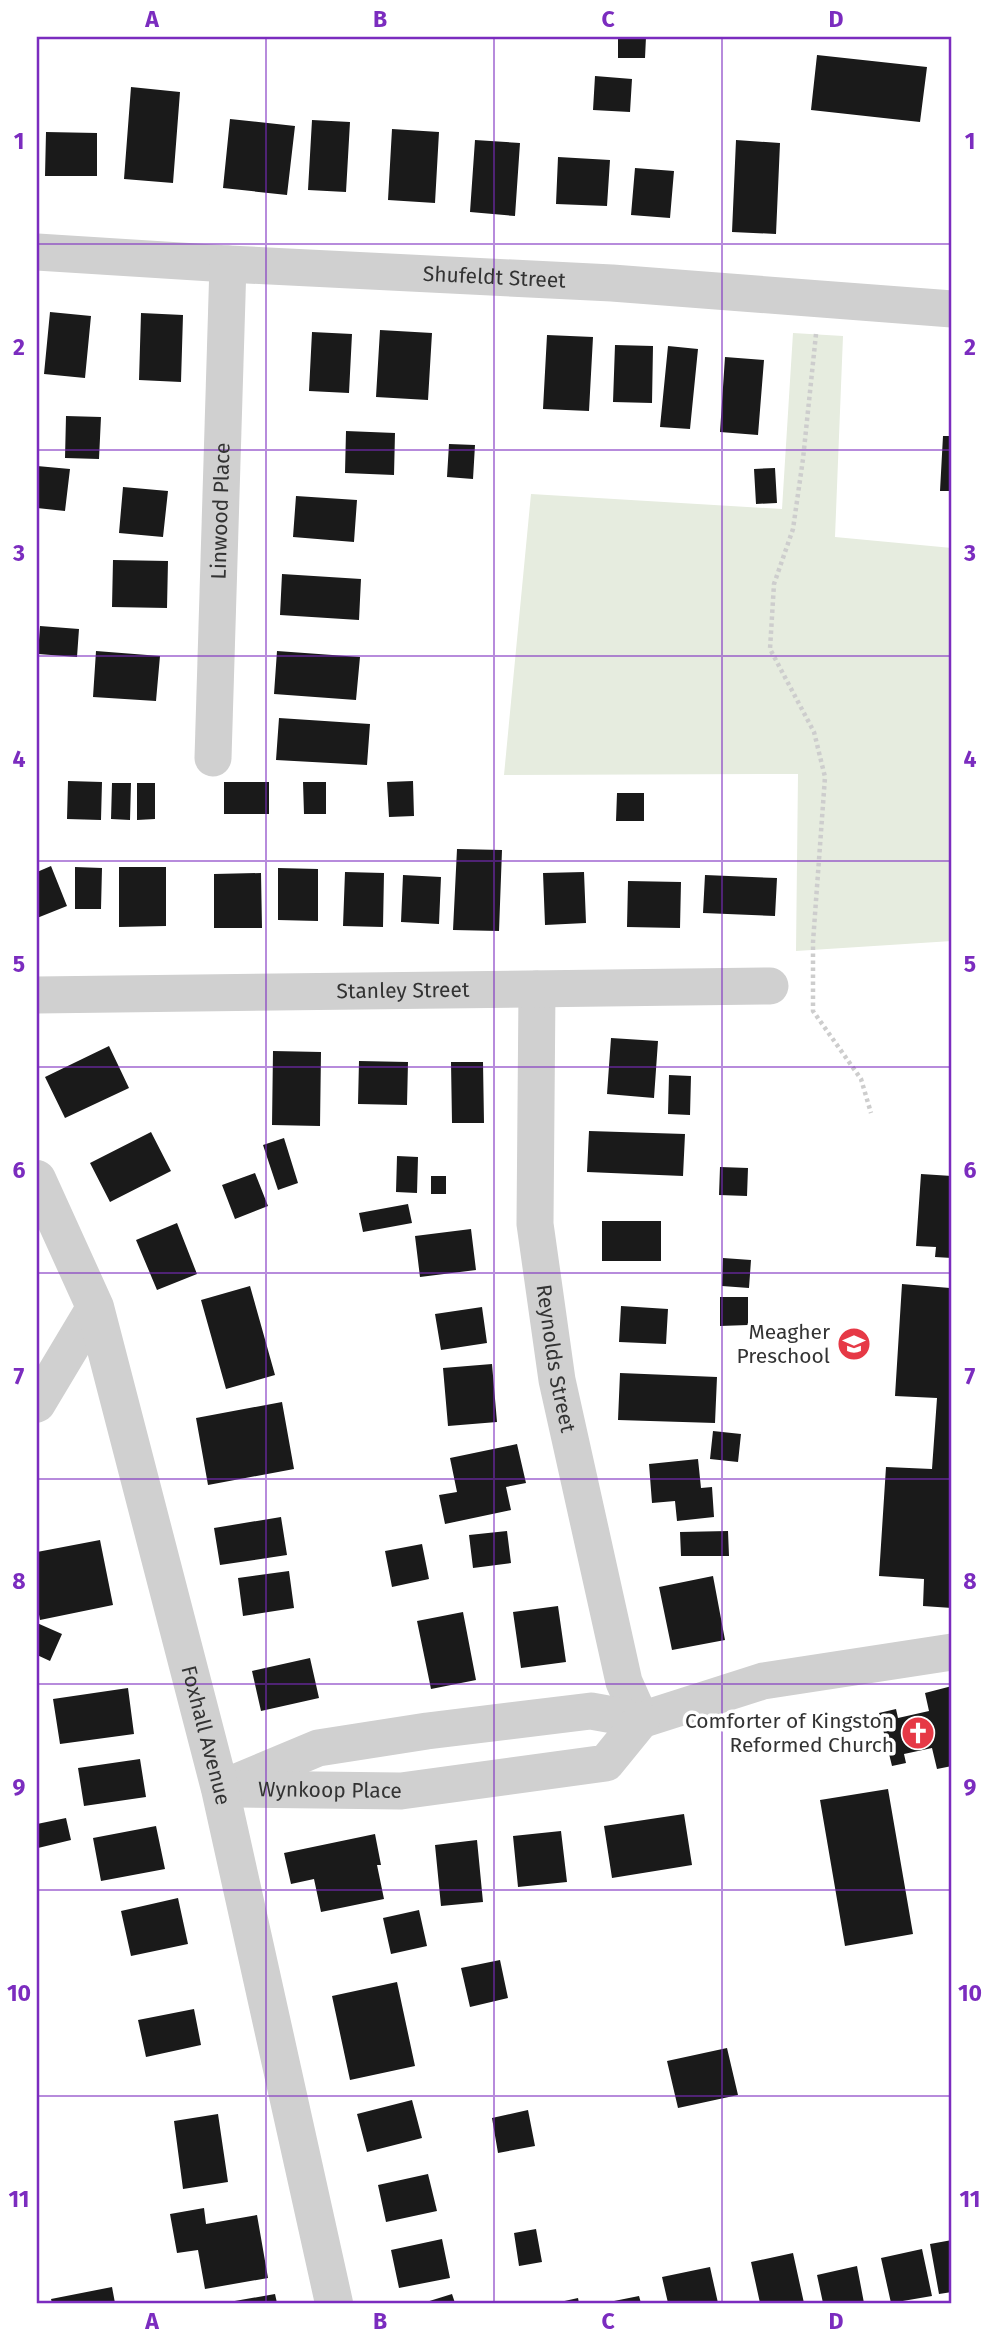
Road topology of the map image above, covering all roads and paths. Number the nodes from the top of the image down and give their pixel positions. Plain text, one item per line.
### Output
1 (37, 252) edge
2 (228, 264) junction
3 (819, 299) junction
4 (952, 309) edge
5 (213, 758) dead end
6 (537, 989) junction
7 (786, 994) joint
8 (37, 995) edge
9 (813, 1003) junction
10 (871, 1113) dead end
11 (37, 1179) edge
12 (95, 1307) junction
13 (37, 1405) edge
14 (952, 1652) edge
15 (641, 1720) junction
16 (220, 1789) junction
17 (334, 2303) edge

1 - 2 street, Shufeldt Street
2 - 3 street, Shufeldt Street
2 - 5 street, Linwood Place
3 - 4 street, Shufeldt Street
3 - 9 path
6 - 7 street, Stanley Street
6 - 8 street, Stanley Street
6 - 15 street, Reynolds Street
7 - 9 path
9 - 10 path
11 - 12 street, Foxhall Avenue
12 - 13 street
12 - 16 street, Foxhall Avenue
14 - 15 street, Wynkoop Place
15 - 16 street, Wynkoop Place
15 - 16 street, Wynkoop Place
16 - 17 street, Foxhall Avenue

